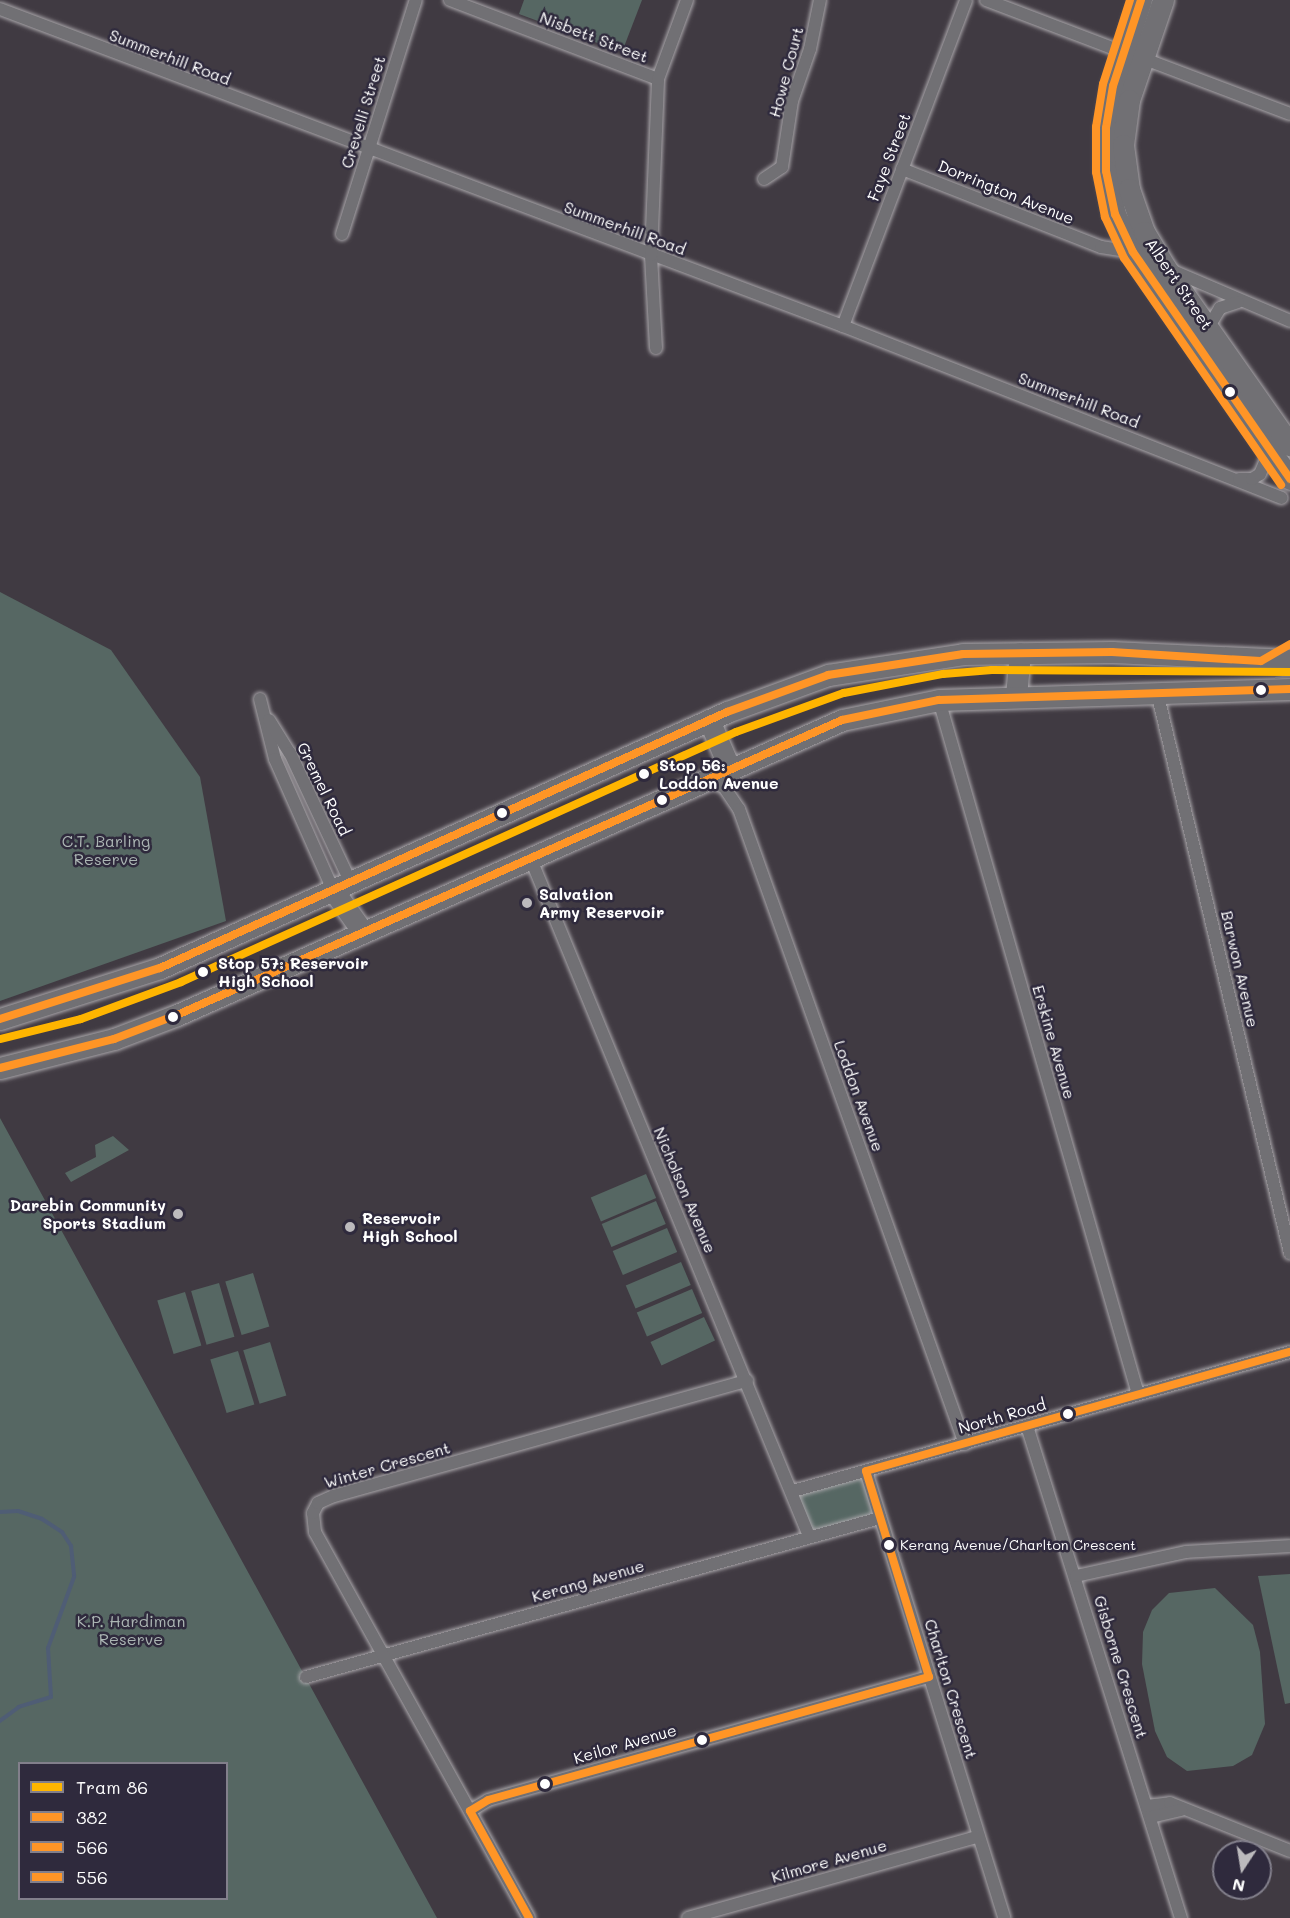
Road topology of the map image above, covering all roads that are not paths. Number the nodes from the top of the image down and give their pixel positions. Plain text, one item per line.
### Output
1 (416, 0) edge
2 (450, 0) edge
3 (687, 0) edge
4 (820, 0) edge
5 (966, 0) edge
6 (986, 0) edge
7 (1141, 0) edge
8 (1163, 0) edge
9 (0, 9) edge
10 (1132, 55) junction
11 (658, 79) junction
12 (1290, 114) edge
13 (368, 150) junction
14 (902, 169) junction
15 (764, 179) dead end
16 (342, 234) dead end
17 (1133, 252) junction
18 (651, 255) junction
19 (1165, 267) junction
20 (1238, 302) junction
21 (1290, 321) edge
22 (843, 326) junction
23 (1208, 328) junction
24 (656, 348) dead end
25 (1280, 448) edge
26 (1238, 479) junction
27 (1286, 488) edge
28 (1290, 644) edge
29 (1020, 653) junction
30 (1290, 660) edge
31 (1261, 661) junction
32 (1290, 689) edge
33 (1157, 692) junction
34 (1016, 696) junction
35 (939, 700) junction
36 (710, 720) junction
37 (729, 767) junction
38 (700, 780) junction
39 (530, 857) junction
40 (342, 886) junction
41 (362, 931) junction
42 (0, 1018) edge
43 (0, 1068) edge
44 (1290, 1253) edge
45 (1290, 1352) edge
46 (747, 1381) junction
47 (1138, 1394) junction
48 (1028, 1426) junction
49 (965, 1444) junction
50 (866, 1471) junction
51 (793, 1491) junction
52 (880, 1518) junction
53 (809, 1536) junction
54 (1290, 1546) edge
55 (1076, 1576) junction
56 (383, 1655) junction
57 (306, 1677) dead end
58 (929, 1677) junction
59 (470, 1811) junction
60 (1149, 1812) junction
61 (979, 1836) junction
62 (1290, 1851) edge
63 (529, 1918) edge
64 (688, 1918) edge
65 (1004, 1918) edge
66 (1181, 1918) edge

1 - 13 street, Crevelli Street
2 - 11 street, Nisbett Street
3 - 11 street
4 - 15 street, Howe Court
5 - 14 street, Faye Street
6 - 10 street
7 - 10 highway, Albert Street
8 - 10 highway, Albert Street
9 - 13 street, Summerhill Road
10 - 12 street
10 - 17 highway, Albert Street
10 - 19 highway, Albert Street
11 - 18 street
13 - 16 street, Crevelli Street
13 - 18 street, Summerhill Road
14 - 17 street, Dorrington Avenue
14 - 22 street, Faye Street
17 - 25 highway, Albert Street
18 - 22 street, Summerhill Road
18 - 24 street
19 - 20 street
19 - 23 highway, Albert Street
20 - 21 street
20 - 23 street
22 - 26 street, Summerhill Road
23 - 25 highway, Albert Street
25 - 26 street
25 - 27 highway, Albert Street
26 - 27 street, Summerhill Road
28 - 31 highway
29 - 31 highway
29 - 34 highway
29 - 36 highway
30 - 31 highway
32 - 33 highway
33 - 34 highway
33 - 44 street, Barwon Avenue
34 - 35 highway
35 - 37 highway
35 - 47 street, Erskine Avenue
36 - 37 highway
36 - 40 highway
37 - 38 highway
38 - 39 highway
38 - 49 street, Loddon Avenue
39 - 41 highway
39 - 46 street, Nicholson Avenue
40 - 40 street, Gremel Road
40 - 41 highway
40 - 42 highway
41 - 43 highway
45 - 47 street, North Road
46 - 51 street, Nicholson Avenue
46 - 56 street, Winter Crescent
47 - 48 street, North Road
48 - 49 street, North Road
48 - 55 street, Gisborne Crescent
49 - 50 street, North Road
50 - 51 street, North Road
50 - 52 street, Charlton Crescent
51 - 53 street, Nicholson Avenue
52 - 53 street, Kerang Avenue
52 - 58 street, Charlton Crescent
53 - 56 street, Kerang Avenue
54 - 55 street
55 - 60 street, Gisborne Crescent
56 - 57 street, Kerang Avenue
56 - 59 street, Winter Crescent
58 - 59 street, Keilor Avenue
58 - 61 street, Charlton Crescent
59 - 63 street, Winter Crescent
60 - 62 street
60 - 66 street, Gisborne Crescent
61 - 64 street, Kilmore Avenue
61 - 65 street, Charlton Crescent

